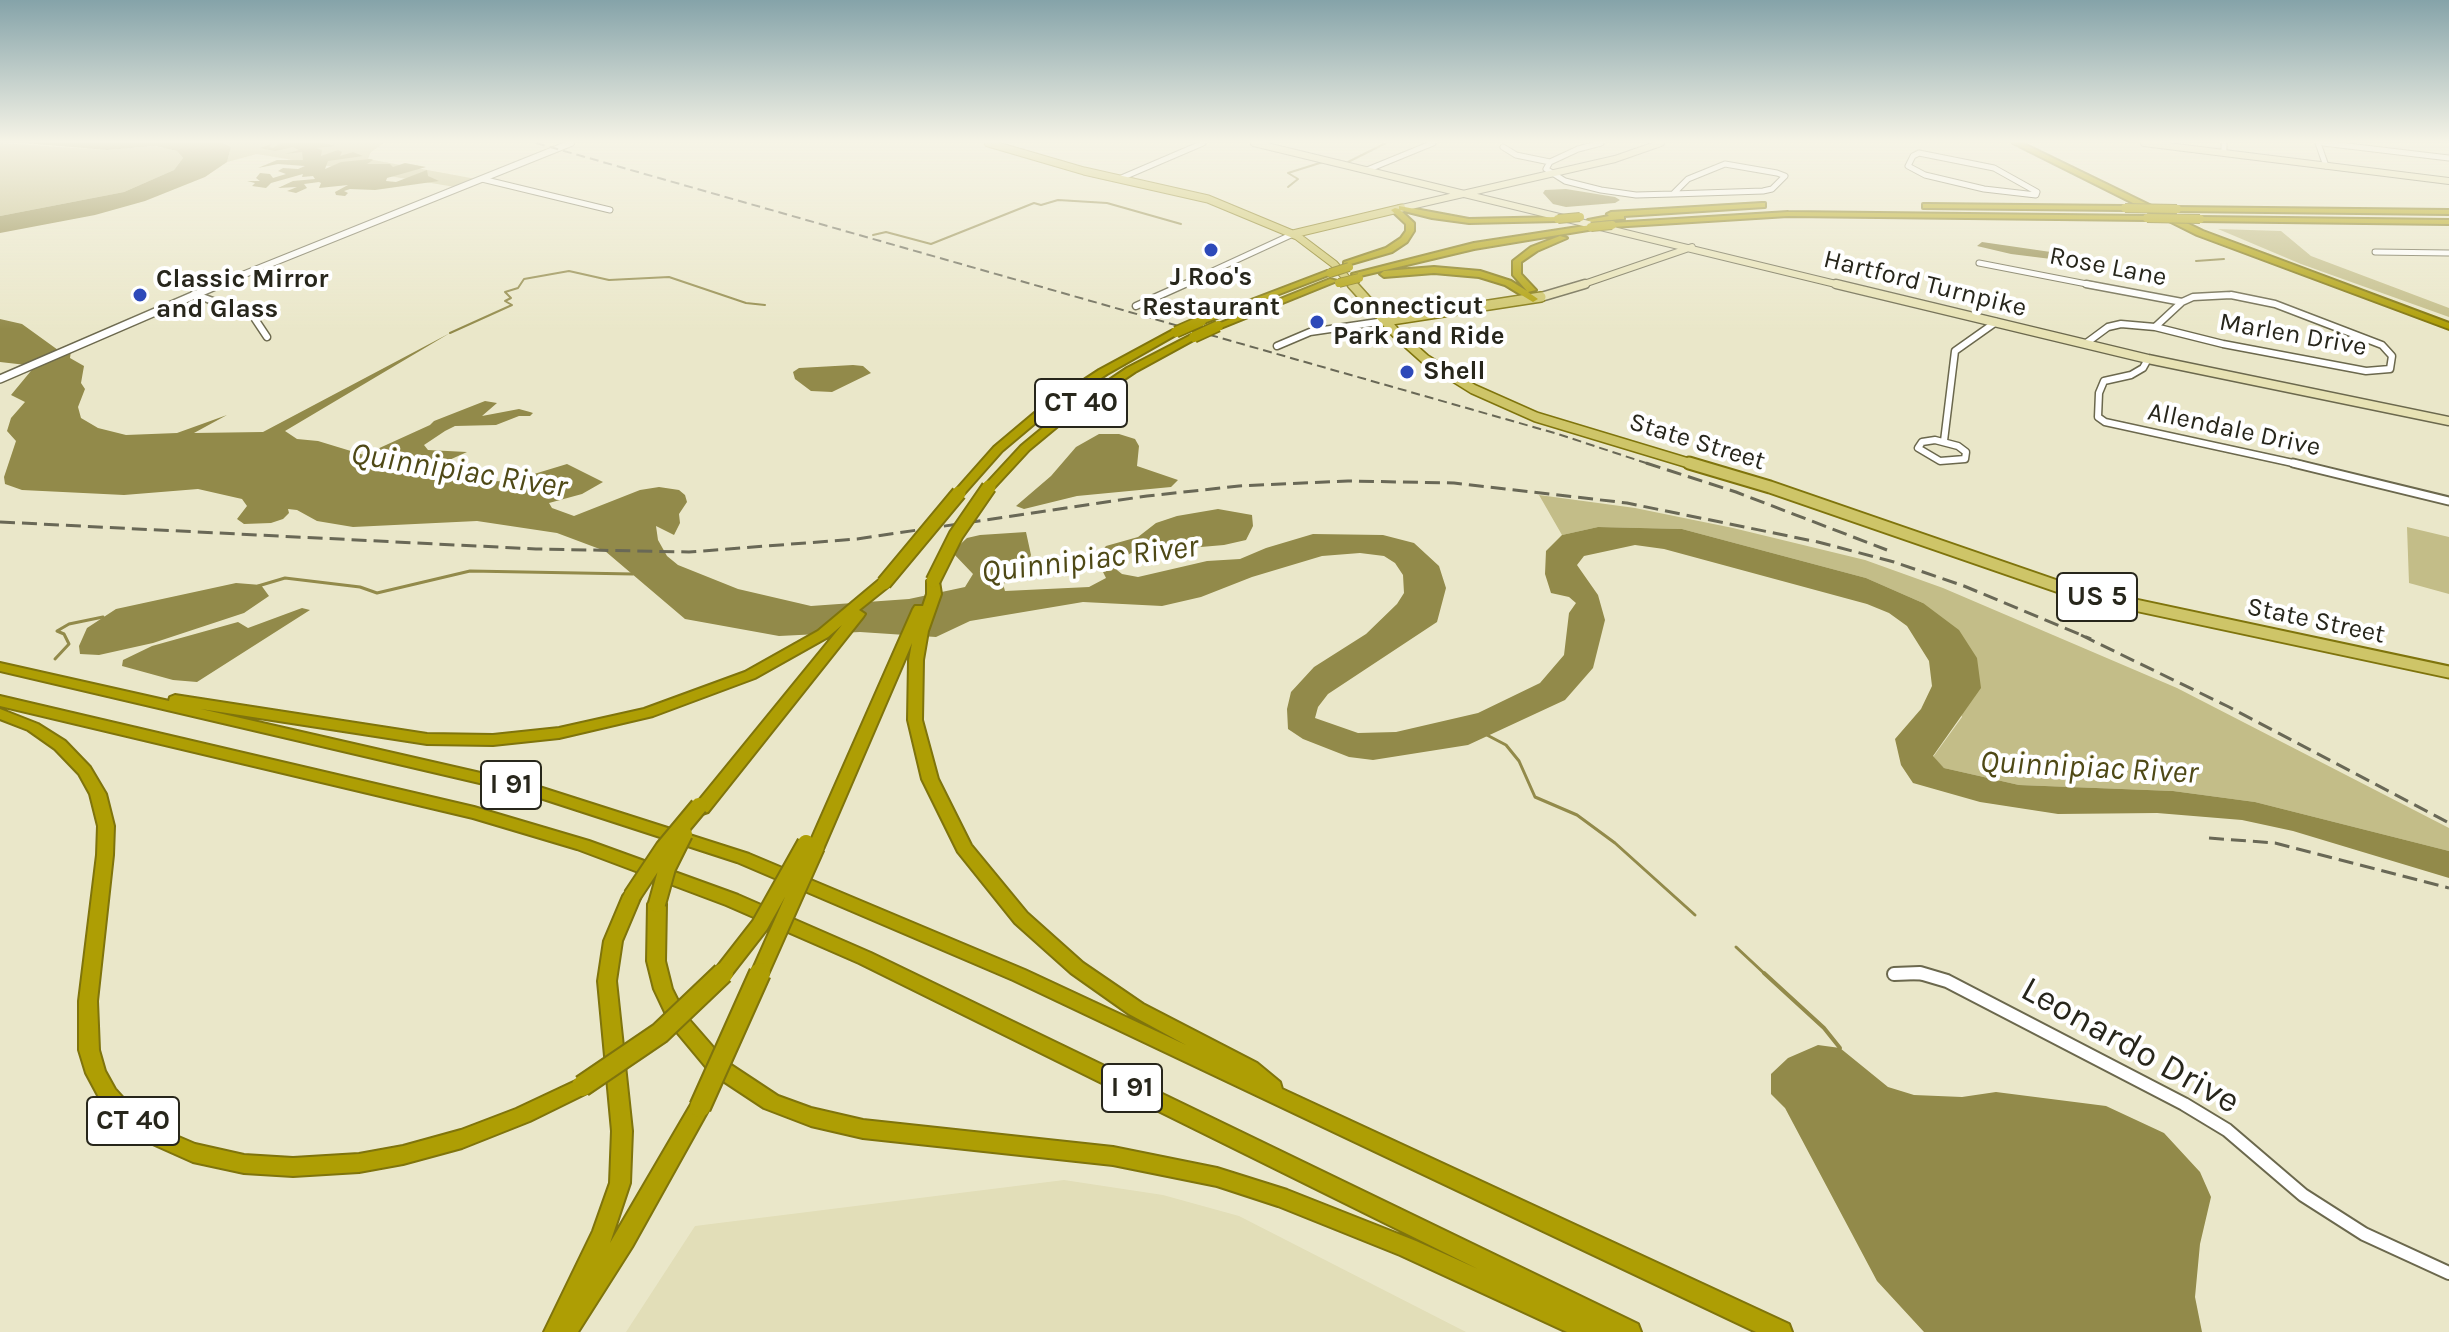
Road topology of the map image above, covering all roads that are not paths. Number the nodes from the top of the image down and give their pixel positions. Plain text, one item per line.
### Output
1 (416, 205) edge
2 (590, 205) edge
3 (1223, 205) edge
4 (1415, 205) edge
5 (1518, 205) edge
6 (2143, 205) edge
7 (2148, 205) edge
8 (1798, 207) junction
9 (1399, 209) junction
10 (610, 210) dead end
11 (2449, 212) edge
12 (1576, 220) junction
13 (2449, 222) edge
14 (1591, 223) junction
15 (1616, 226) junction
16 (1293, 234) junction
17 (1692, 247) junction
18 (2375, 252) dead end
19 (2449, 253) edge
20 (1979, 263) dead end
21 (1353, 271) junction
22 (1333, 277) junction
23 (194, 294) junction
24 (1537, 298) junction
25 (2182, 302) junction
26 (1136, 306) dead end
27 (1385, 321) junction
28 (1996, 322) junction
29 (2449, 324) edge
30 (2155, 327) junction
31 (267, 337) dead end
32 (2085, 344) junction
33 (1277, 346) dead end
34 (2148, 359) junction
35 (0, 379) edge
36 (2449, 421) edge
37 (1944, 441) junction
38 (2449, 501) edge
39 (933, 581) junction
40 (884, 583) junction
41 (0, 667) edge
42 (2449, 672) edge
43 (0, 701) edge
44 (150, 701) junction
45 (0, 714) edge
46 (702, 805) junction
47 (811, 845) junction
48 (1894, 974) dead end
49 (1285, 1099) junction
50 (2449, 1273) edge
51 (555, 1332) edge
52 (565, 1332) edge
53 (1592, 1332) edge
54 (1630, 1332) edge
55 (1781, 1332) edge

1 - 23 street
2 - 10 street
3 - 16 main road, State Street / US 5
4 - 9 main road
5 - 17 main road, Hartford Turnpike
6 - 29 highway
7 - 29 highway
8 - 11 highway, CT 40, bridge
8 - 12 highway
8 - 14 highway, CT 40
9 - 12 highway, bridge
9 - 16 main road
9 - 21 highway
12 - 14 highway, CT 40, bridge
12 - 21 highway, CT 40
13 - 15 highway, bridge
14 - 15 highway, CT 40, bridge
14 - 21 highway, CT 40
15 - 24 highway, bridge
16 - 26 street
16 - 27 main road, State Street / US 5
17 - 24 main road
17 - 28 main road, Hartford Turnpike
18 - 19 street
20 - 25 street, Rose Lane
21 - 22 highway, bridge
21 - 22 highway, CT 40, bridge
21 - 24 highway
22 - 39 highway, CT 40, bridge
22 - 40 highway, CT 40, bridge
23 - 31 street
23 - 35 street
24 - 27 main road
25 - 30 street, Marlen Drive
25 - 30 street, Marlen Drive
27 - 33 street
27 - 42 main road, State Street / US 5
28 - 32 main road, Hartford Turnpike
28 - 37 street
30 - 32 street, Marlen Drive
32 - 34 main road, Hartford Turnpike
34 - 36 main road, Hartford Turnpike
34 - 38 street, Allendale Drive
37 - 37 street
39 - 47 highway, CT 40
39 - 49 highway
40 - 44 highway, CT 40
40 - 46 highway
41 - 44 highway, I 91
43 - 54 highway, I 91
44 - 49 highway, I 91
45 - 47 highway, CT 40, bridge
46 - 51 highway, bridge
46 - 53 highway, bridge
47 - 52 highway, bridge
48 - 50 street, Leonardo Drive
49 - 55 highway, I 91

